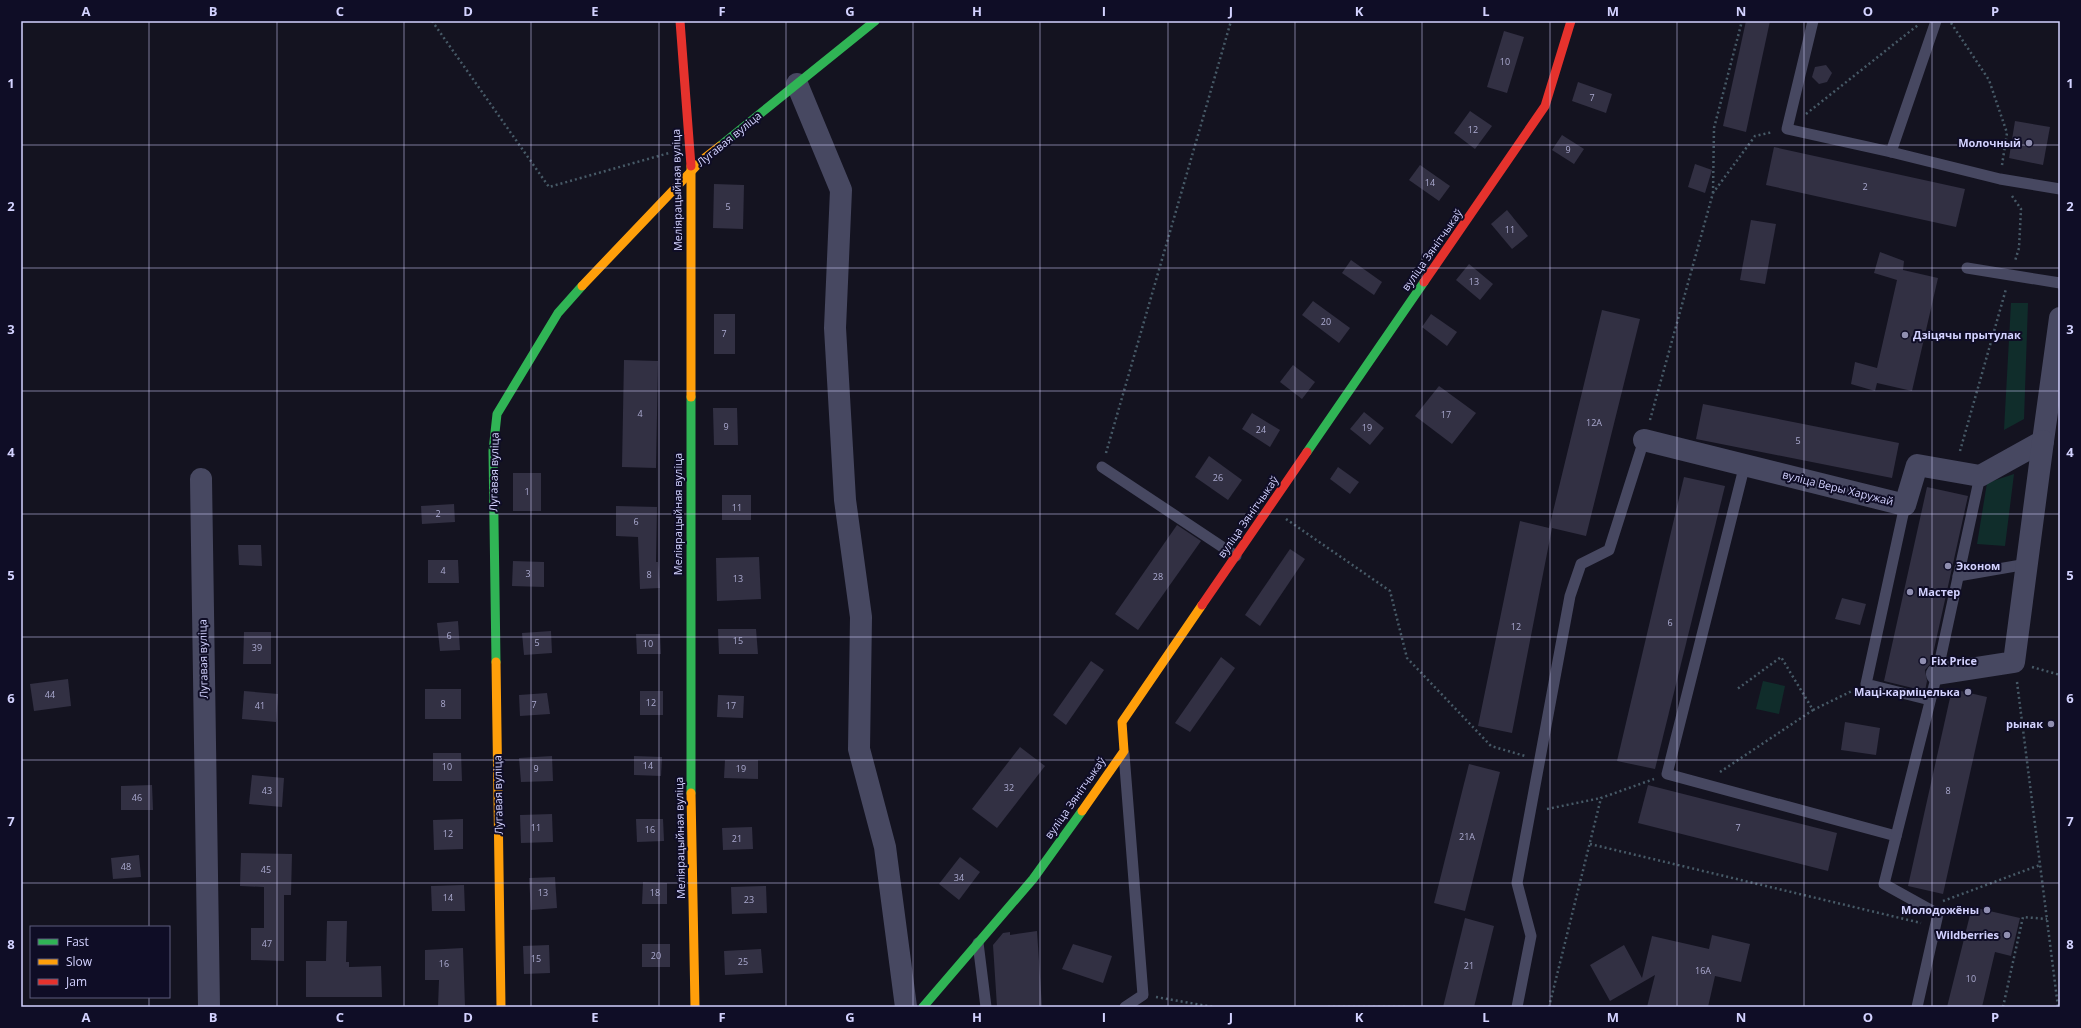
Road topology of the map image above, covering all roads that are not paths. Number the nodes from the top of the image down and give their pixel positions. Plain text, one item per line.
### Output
1 (680, 21) edge
2 (874, 21) edge
3 (1571, 21) edge
4 (1813, 21) edge
5 (1936, 21) edge
6 (797, 84) junction
7 (1891, 152) junction
8 (691, 172) junction
9 (2060, 189) edge
10 (1968, 268) dead end
11 (2060, 283) edge
12 (2060, 318) edge
13 (2055, 397) edge
14 (1644, 440) joint
15 (2043, 441) junction
16 (1745, 464) junction
17 (1102, 467) road end
18 (1980, 476) junction
19 (201, 478) dead end
20 (1905, 505) junction
21 (1236, 556) junction
22 (2027, 564) junction
23 (1958, 576) junction
24 (1937, 674) junction
25 (1930, 700) junction
26 (1124, 751) junction
27 (1896, 836) junction
28 (978, 942) junction
29 (209, 1007) edge
30 (501, 1007) edge
31 (695, 1007) edge
32 (906, 1007) edge
33 (923, 1007) edge
34 (986, 1007) edge
35 (1125, 1007) edge
36 (1517, 1007) edge
37 (1917, 1007) edge

1 - 8 street, Меліярацыйная вуліца
2 - 6 street, Лугавая вуліца
3 - 21 street, вуліца Зянітчыкаў
4 - 7 lane
5 - 7 lane
6 - 8 street, Лугавая вуліца
6 - 32 street
7 - 9 lane
8 - 30 street, Лугавая вуліца
8 - 31 street, Меліярацыйная вуліца
10 - 11 lane
12 - 13 street
13 - 15 street
14 - 16 street, вуліца Веры Харужай
14 - 36 lane
15 - 18 street
15 - 22 street
16 - 20 street, вуліца Веры Харужай
16 - 27 lane
17 - 21 lane
18 - 20 street, вуліца Веры Харужай
18 - 23 lane
19 - 29 street, Лугавая вуліца
20 - 25 lane
21 - 26 street, вуліца Зянітчыкаў
22 - 23 lane
22 - 24 street
23 - 24 lane
24 - 25 lane
25 - 27 lane
26 - 28 street, вуліца Зянітчыкаў
26 - 35 lane
27 - 37 lane
28 - 33 street, вуліца Зянітчыкаў
28 - 34 lane

